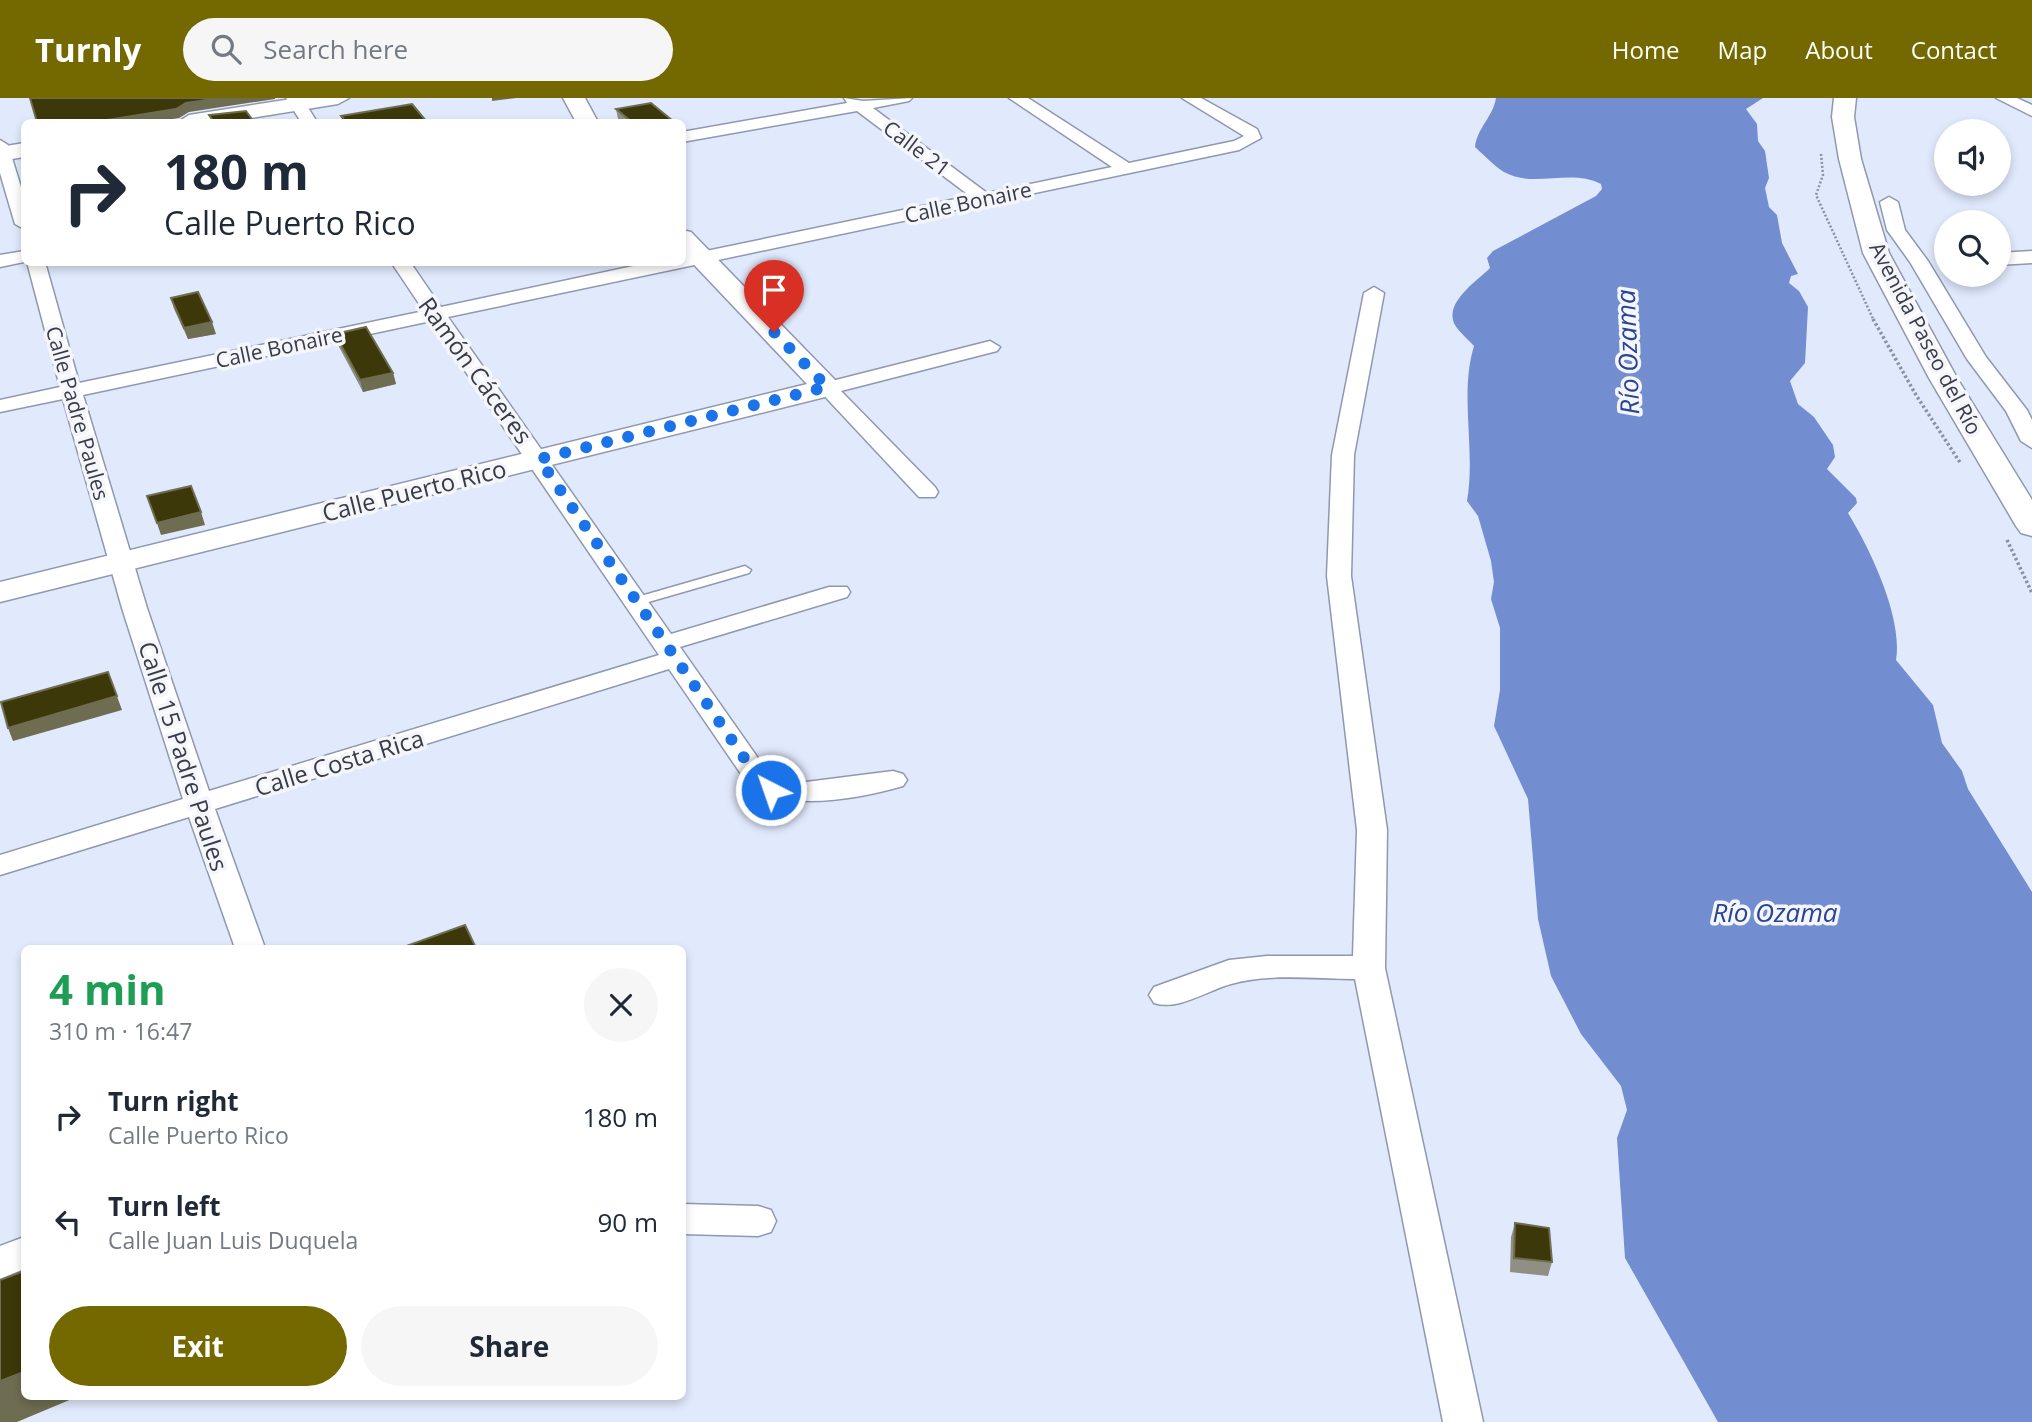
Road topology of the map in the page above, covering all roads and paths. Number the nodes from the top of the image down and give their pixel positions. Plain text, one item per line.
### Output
1 (338, 98) edge
2 (904, 98) edge
3 (1017, 98) edge
4 (1190, 98) edge
5 (1845, 98) edge
6 (578, 99) edge
7 (855, 102) edge
8 (300, 108) edge
9 (214, 119) edge
10 (586, 119) edge
11 (686, 136) edge
12 (7, 151) edge
13 (1127, 169) junction
14 (983, 198) junction
15 (1889, 202) dead end
16 (21, 211) edge
17 (2032, 257) edge
18 (21, 258) edge
19 (2011, 258) edge
20 (0, 261) edge
21 (689, 261) edge
22 (37, 266) edge
23 (403, 266) edge
24 (665, 266) edge
25 (1374, 293) dead end
26 (435, 314) junction
27 (990, 347) dead end
28 (827, 387) junction
29 (70, 391) junction
30 (0, 406) edge
31 (2026, 418) edge
32 (2032, 441) edge
33 (539, 459) junction
34 (927, 492) dead end
35 (2032, 526) edge
36 (122, 562) junction
37 (745, 570) dead end
38 (0, 592) edge
39 (838, 592) dead end
40 (638, 601) junction
41 (672, 650) junction
42 (893, 780) dead end
43 (198, 807) junction
44 (0, 865) edge
45 (249, 945) edge
46 (1369, 968) junction
47 (1165, 995) dead end
48 (686, 1219) edge
49 (758, 1221) dead end
50 (21, 1254) edge
51 (0, 1263) edge
52 (1462, 1422) edge

1 - 8 street
2 - 7 street
3 - 13 street
4 - 13 street, Calle Bonaire
5 - 35 street, Avenida Paseo del Río
6 - 10 street
7 - 11 street
7 - 14 street, Calle 21
8 - 9 street
12 - 16 street
13 - 14 street, Calle Bonaire
14 - 21 street, Calle Bonaire
15 - 31 street
17 - 19 street
18 - 20 street
21 - 28 street
22 - 29 street, Calle Padre Paules
23 - 26 street, Ramón Cáceres
24 - 26 street, Calle Bonaire
25 - 46 street
26 - 29 street, Calle Bonaire
26 - 33 street, Ramón Cáceres
27 - 28 street, Calle Puerto Rico
28 - 33 street, Calle Puerto Rico
28 - 34 street
29 - 30 street, Calle Bonaire
29 - 36 street, Calle Padre Paules
31 - 32 street
33 - 36 street, Calle Puerto Rico
33 - 40 street, Ramón Cáceres
36 - 38 street, Calle Puerto Rico
36 - 43 street, Calle 15 Padre Paules
37 - 40 lane
39 - 41 street, Calle Costa Rica
40 - 41 street, Ramón Cáceres
41 - 42 street, Ramón Cáceres
41 - 43 street, Calle Costa Rica
43 - 44 street, Calle Costa Rica
43 - 45 street, Calle 15 Padre Paules
46 - 47 street
46 - 52 street
48 - 49 street
50 - 51 street

